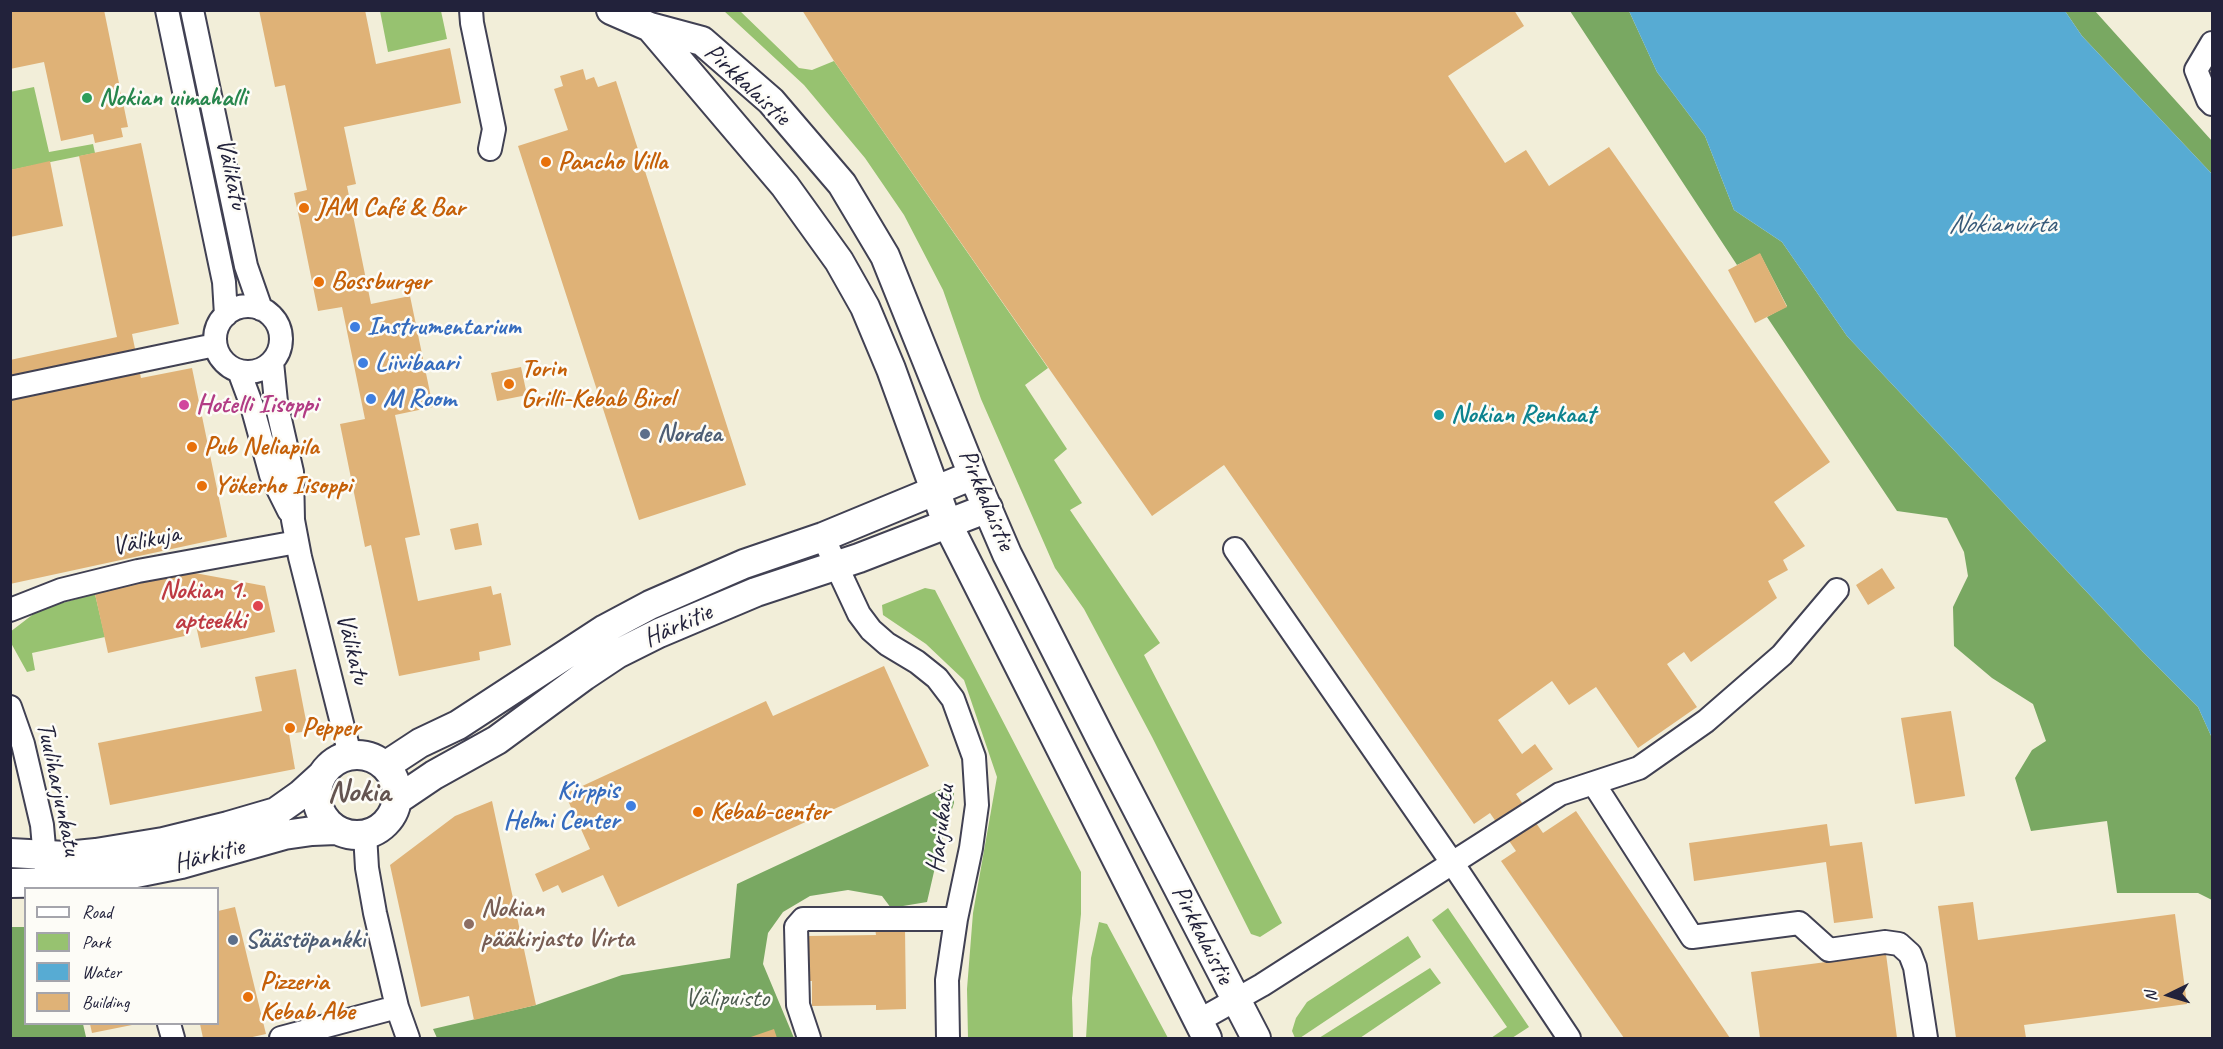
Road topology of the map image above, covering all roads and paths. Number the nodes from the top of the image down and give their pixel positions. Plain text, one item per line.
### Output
1 (167, 10) edge
2 (192, 10) edge
3 (471, 10) edge
4 (611, 10) edge
5 (653, 19) edge
6 (2212, 43) edge
7 (2212, 104) edge
8 (489, 149) dead end
9 (261, 309) junction
10 (226, 315) junction
11 (215, 345) junction
12 (272, 362) junction
13 (239, 371) junction
14 (10, 388) edge
15 (973, 475) junction
16 (934, 491) junction
17 (988, 508) junction
18 (947, 524) junction
19 (295, 531) junction
20 (824, 537) junction
21 (1235, 549) dead end
22 (836, 564) junction
23 (1837, 590) dead end
24 (10, 610) edge
25 (10, 707) edge
26 (350, 755) junction
27 (385, 766) junction
28 (322, 775) junction
29 (1594, 784) junction
30 (397, 800) junction
31 (336, 830) junction
32 (365, 834) junction
33 (10, 853) edge
34 (45, 855) junction
35 (1453, 864) junction
36 (128, 882) edge
37 (10, 883) edge
38 (47, 883) junction
39 (956, 919) junction
40 (1236, 1001) junction
41 (397, 1007) junction
42 (1202, 1030) edge
43 (281, 1038) edge
44 (408, 1038) edge
45 (809, 1038) edge
46 (948, 1038) edge
47 (1256, 1038) edge
48 (1569, 1038) edge
49 (1926, 1038) edge

1 - 10 street, Välikatu
2 - 9 street, Välikatu
3 - 8 street
4 - 5 main road
5 - 15 main road, Pirkkalaistie
5 - 16 main road, Pirkkalaistie
6 - 7 street
9 - 10 street
9 - 12 street
10 - 11 street
11 - 13 street
11 - 14 street
12 - 13 street
12 - 19 street, Välikatu
13 - 19 street, Välikatu
15 - 16 main road, Härkitie
15 - 17 main road, Pirkkalaistie
16 - 18 main road, Pirkkalaistie
16 - 20 main road, Härkitie
17 - 18 main road, Härkitie
17 - 40 main road, Pirkkalaistie
18 - 22 main road, Härkitie
18 - 42 main road, Pirkkalaistie
19 - 24 street, Välikuja
19 - 26 street, Välikatu
20 - 22 street, Harjukatu
20 - 27 main road, Härkitie
21 - 35 street
22 - 30 main road, Härkitie
22 - 39 street, Harjukatu
23 - 29 street
25 - 34 street, Tuuliharjunkatu
26 - 27 main road
26 - 28 main road
27 - 30 main road
28 - 31 main road
28 - 34 main road, Härkitie
29 - 35 street
29 - 49 street
30 - 32 main road
31 - 32 main road
31 - 36 main road, Härkitie
32 - 41 street
33 - 34 main road, Härkitie
34 - 38 street, Tuuliharjunkatu
35 - 40 street
35 - 48 street
36 - 38 main road, Härkitie
37 - 38 main road, Härkitie
39 - 45 street
39 - 46 street, Harjukatu
40 - 42 street
40 - 47 main road, Pirkkalaistie
41 - 43 street
41 - 44 street

